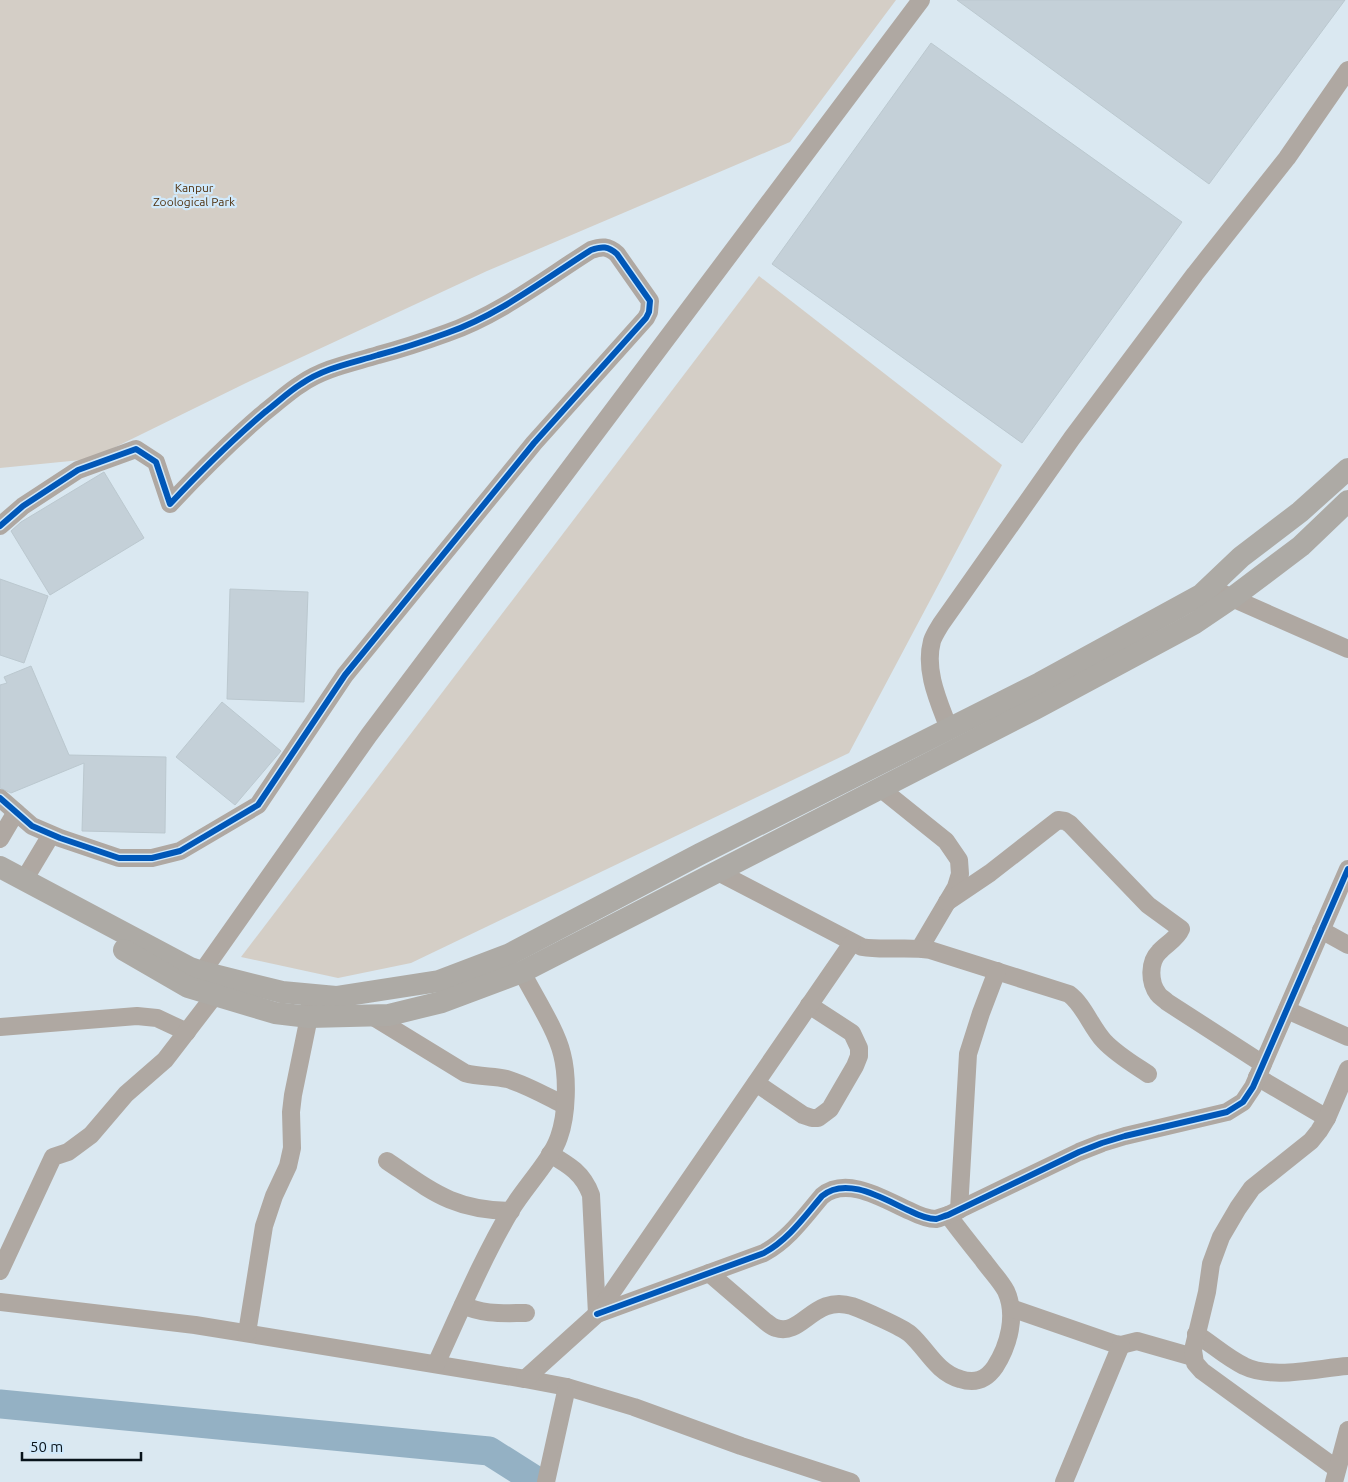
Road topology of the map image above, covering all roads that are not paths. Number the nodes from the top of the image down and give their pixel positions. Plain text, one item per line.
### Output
1 (921, 0) edge
2 (1348, 70) edge
3 (1348, 469) edge
4 (1348, 500) edge
5 (0, 526) edge
6 (1210, 587) junction
7 (1232, 598) junction
8 (1348, 650) edge
9 (949, 729) junction
10 (880, 788) junction
11 (0, 798) edge
12 (16, 812) junction
13 (52, 835) junction
14 (0, 839) edge
15 (0, 867) edge
16 (1348, 869) edge
17 (718, 872) junction
18 (24, 880) junction
19 (0, 882) edge
20 (947, 902) junction
21 (1321, 930) junction
22 (852, 943) junction
23 (1348, 945) edge
24 (920, 948) junction
25 (202, 972) junction
26 (522, 972) junction
27 (997, 972) junction
28 (216, 995) junction
29 (310, 995) junction
30 (809, 1005) junction
31 (1287, 1010) junction
32 (372, 1016) junction
33 (309, 1017) junction
34 (0, 1027) edge
35 (187, 1032) junction
36 (1348, 1037) edge
37 (1348, 1069) edge
38 (1260, 1070) junction
39 (1148, 1074) dead end
40 (756, 1083) junction
41 (564, 1105) junction
42 (1327, 1118) junction
43 (550, 1154) junction
44 (387, 1161) dead end
45 (510, 1211) junction
46 (954, 1212) junction
47 (0, 1271) edge
48 (709, 1273) junction
49 (0, 1302) edge
50 (463, 1305) junction
51 (1011, 1308) junction
52 (526, 1313) dead end
53 (597, 1314) junction
54 (247, 1333) junction
55 (1196, 1334) junction
56 (1121, 1345) junction
57 (1194, 1357) junction
58 (436, 1364) junction
59 (1348, 1366) edge
60 (525, 1379) junction
61 (567, 1387) junction
62 (1348, 1430) edge
63 (1335, 1475) edge
64 (546, 1482) edge
65 (851, 1482) edge
66 (1064, 1482) edge

1 - 25 street
2 - 9 street
3 - 6 main road
4 - 7 main road
5 - 13 street
6 - 7 street
6 - 9 main road
7 - 8 street
7 - 10 main road
9 - 29 main road
10 - 17 main road
10 - 20 street
11 - 12 street
12 - 13 street
12 - 14 street
13 - 18 street
15 - 18 main road
16 - 21 street
17 - 22 street
17 - 26 main road
18 - 25 main road
19 - 28 main road
20 - 24 street
20 - 38 street
21 - 23 street
21 - 31 street
22 - 24 street
22 - 30 street
24 - 27 street
25 - 29 main road
26 - 32 main road
26 - 41 street
27 - 39 street
27 - 46 street
28 - 33 main road
28 - 35 street
29 - 33 street
30 - 40 street
30 - 40 street
31 - 36 street
31 - 38 street
32 - 33 main road
32 - 41 street
33 - 54 street
34 - 35 street
35 - 47 street
37 - 42 street
38 - 42 street
38 - 46 street
40 - 53 street
41 - 43 street
42 - 55 street
43 - 45 street
43 - 53 street
44 - 45 street
45 - 50 street
46 - 48 street
46 - 51 street
48 - 51 street
48 - 53 street
49 - 54 street
50 - 52 street
50 - 58 street
51 - 56 street
53 - 60 street
54 - 58 street
55 - 57 street
55 - 59 street
56 - 57 street
56 - 66 street
57 - 63 street
58 - 60 street
60 - 61 street
61 - 64 street
61 - 65 street
62 - 63 street

